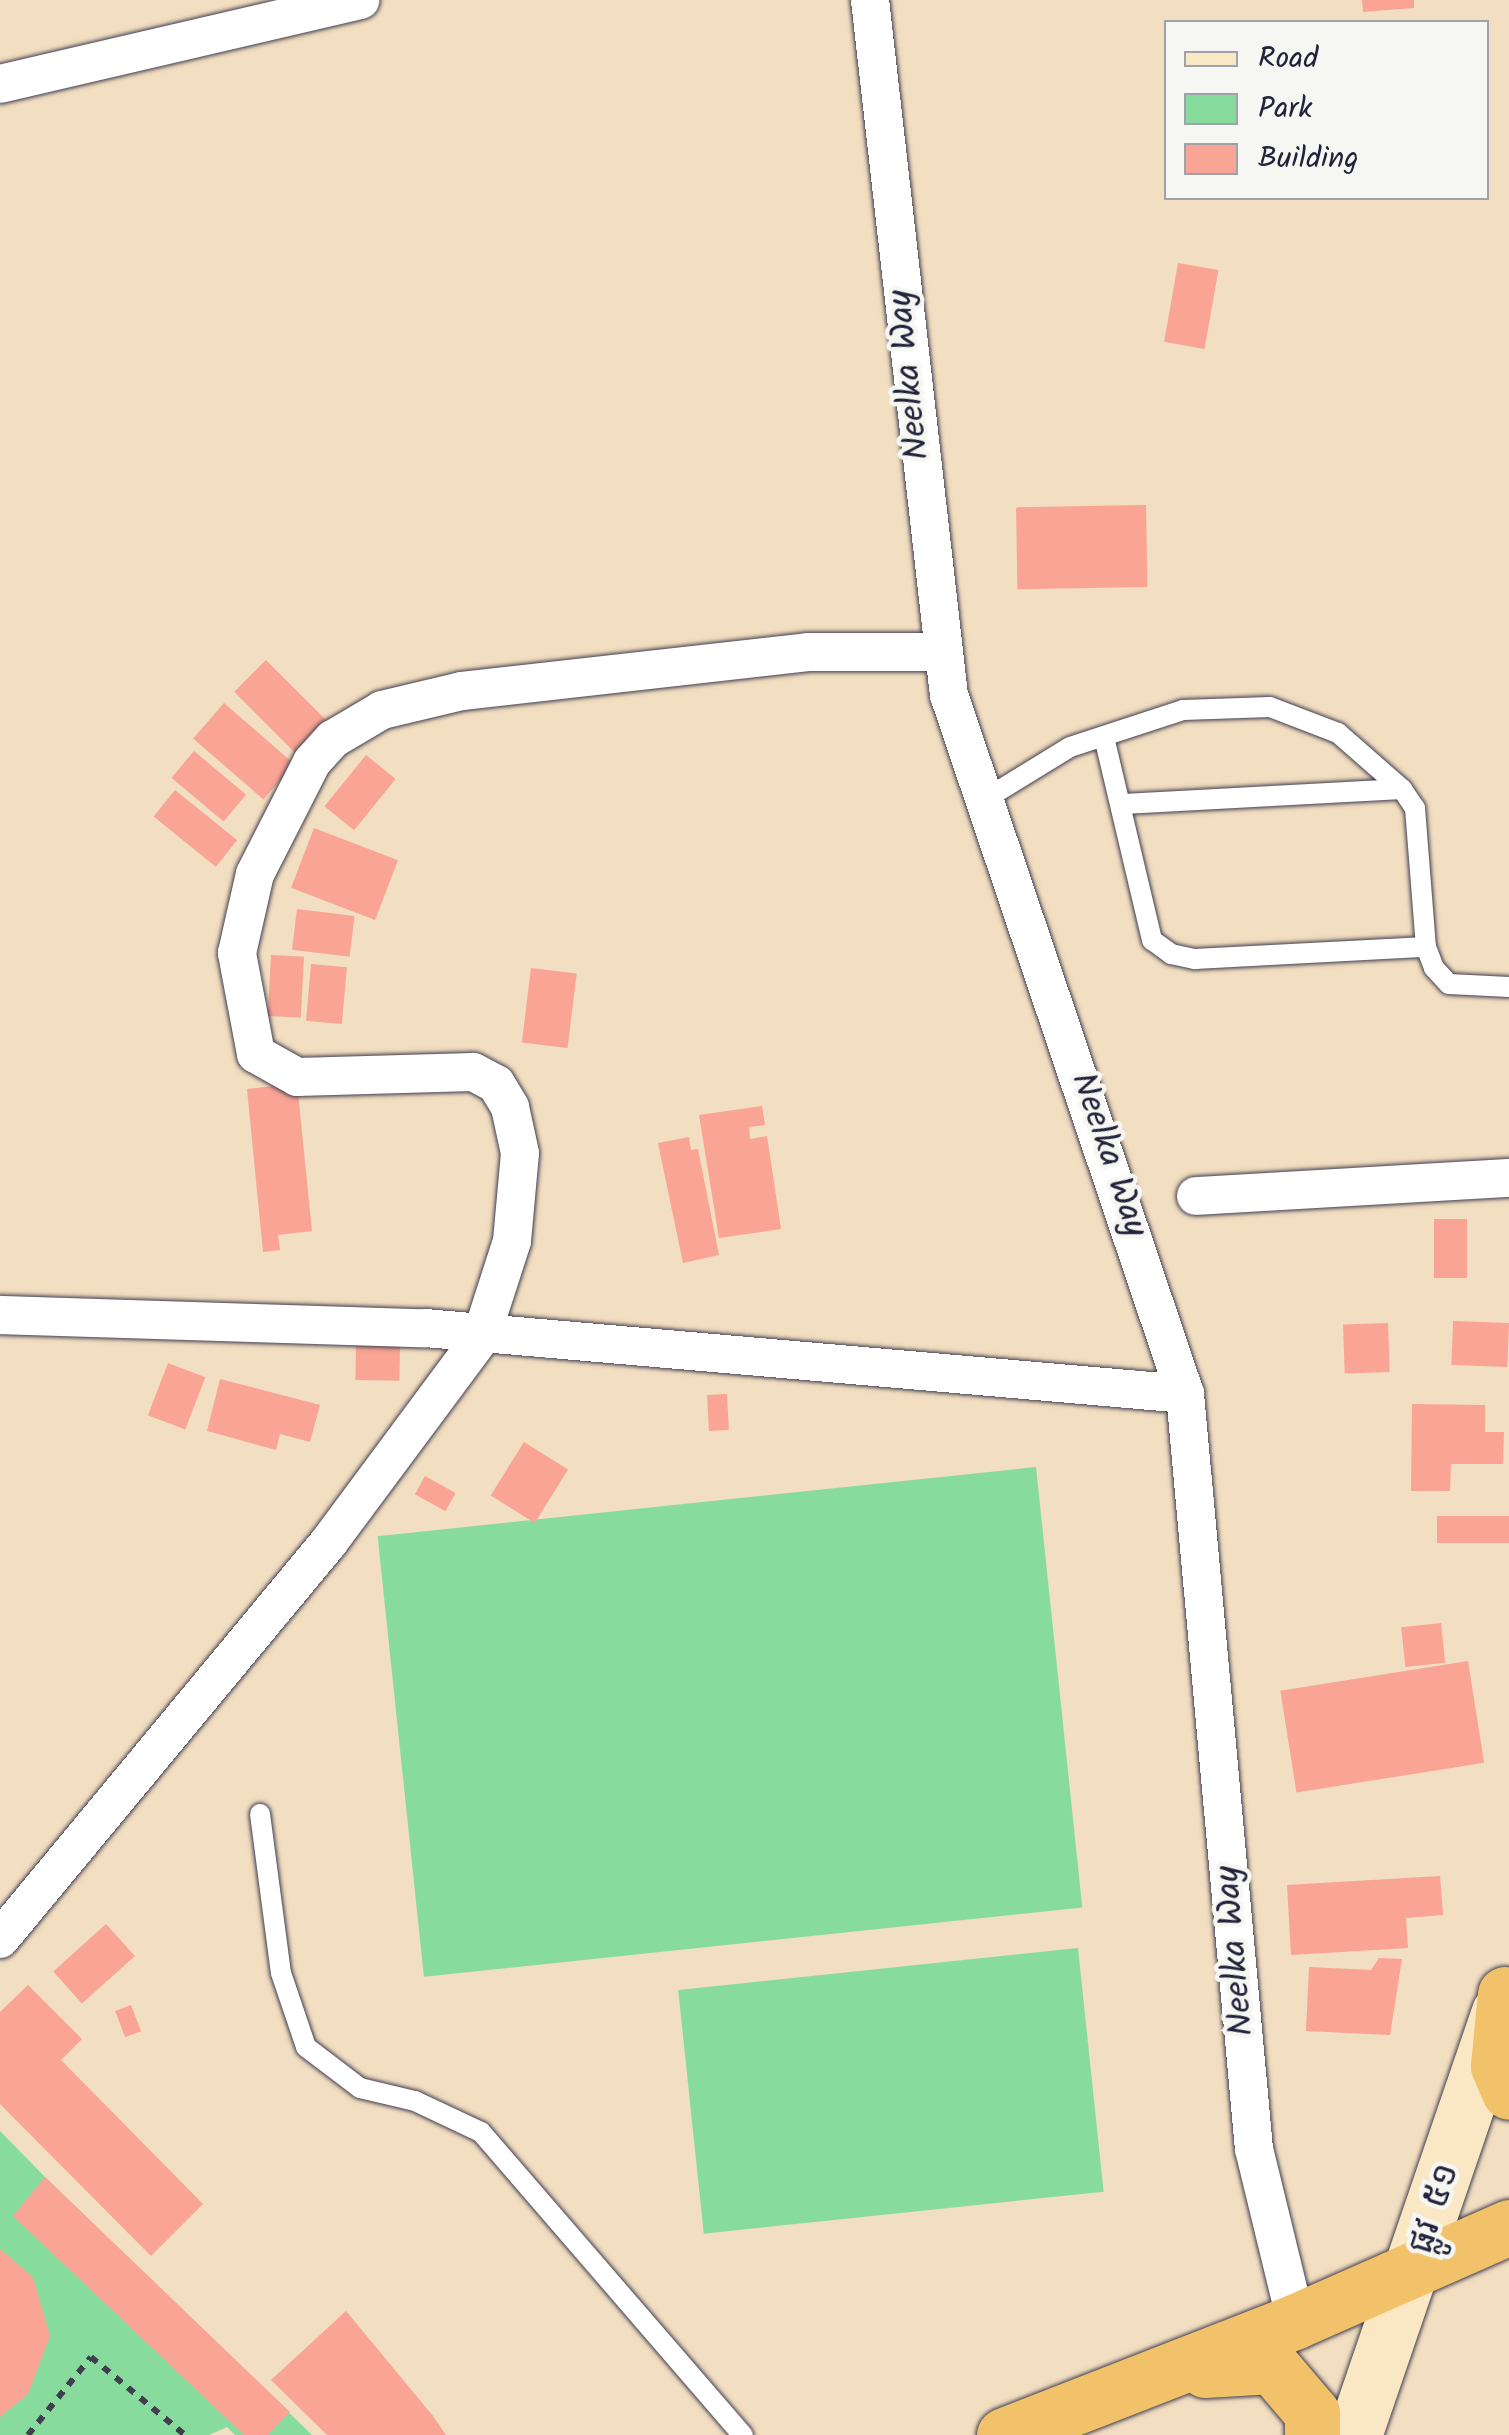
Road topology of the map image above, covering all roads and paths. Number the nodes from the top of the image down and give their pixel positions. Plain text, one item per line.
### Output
1 (360, 0) edge
2 (870, 0) edge
3 (0, 84) edge
4 (940, 652) junction
5 (1104, 737) junction
6 (1402, 790) junction
7 (987, 798) junction
8 (1124, 804) junction
9 (1426, 948) junction
10 (1509, 987) edge
11 (1509, 1178) edge
12 (1196, 1196) dead end
13 (0, 1315) edge
14 (481, 1337) junction
15 (1185, 1394) junction
16 (260, 1814) dead end
17 (0, 1939) edge
18 (1507, 1988) edge
19 (1509, 2092) edge
20 (1509, 2227) edge
21 (1414, 2272) junction
22 (1296, 2321) junction
23 (1138, 2385) junction
24 (28, 2435) edge
25 (185, 2435) edge
26 (742, 2435) edge
27 (1004, 2435) edge
28 (1312, 2435) edge
29 (1354, 2435) edge

1 - 3 street
2 - 4 street, Neelka Way
4 - 7 street, Neelka Way
4 - 14 street
5 - 6 lane
5 - 7 lane
5 - 8 lane
6 - 8 lane
6 - 9 lane
7 - 15 street, Neelka Way
8 - 9 lane
9 - 10 lane
11 - 12 street
13 - 14 street
14 - 15 street
14 - 17 street
15 - 22 street, Neelka Way
16 - 26 lane
18 - 19 highway
18 - 21 main road, ផ្លូវ ៥១
20 - 21 highway
21 - 22 highway
21 - 29 main road, ផ្លូវ ៥១
22 - 23 highway
23 - 27 highway
23 - 28 highway
24 - 25 path

